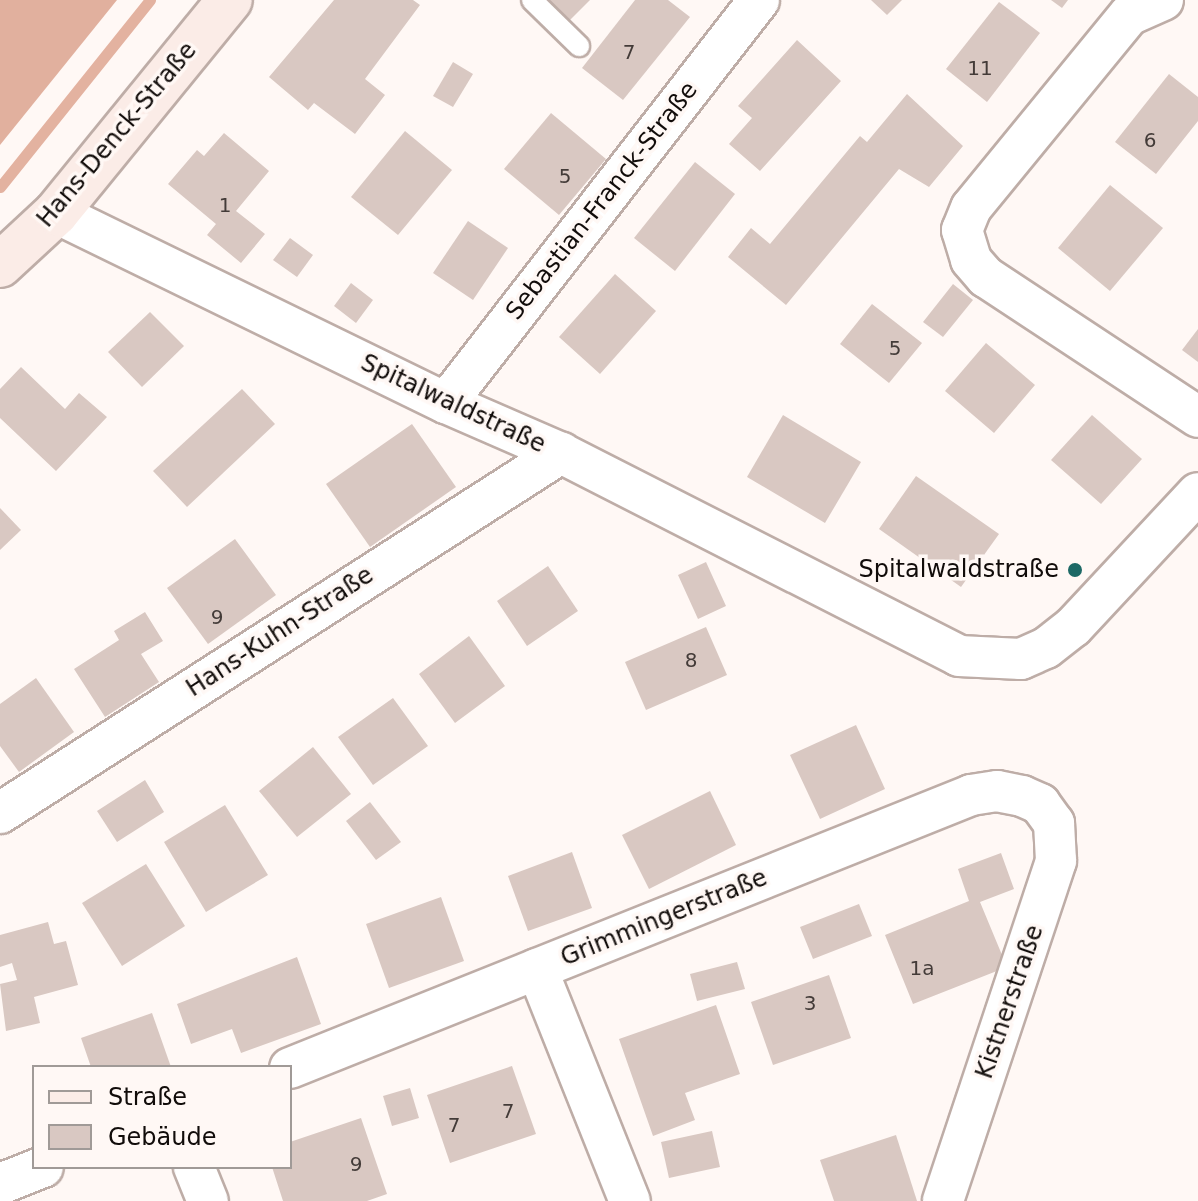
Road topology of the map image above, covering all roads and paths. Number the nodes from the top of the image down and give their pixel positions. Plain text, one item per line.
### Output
1 (230, 0) edge
2 (532, 0) edge
3 (759, 0) edge
4 (1163, 0) edge
5 (579, 46) dead end
6 (56, 213) junction
7 (0, 265) edge
8 (446, 403) junction
9 (1198, 417) edge
10 (561, 453) junction
11 (1198, 493) edge
12 (1040, 804) joint
13 (0, 813) edge
14 (537, 969) junction
15 (292, 1067) edge
16 (38, 1169) edge
17 (195, 1169) edge
18 (0, 1184) edge
19 (208, 1201) edge
20 (630, 1201) edge
21 (943, 1201) edge

1 - 6 street, Hans-Denck-Straße
2 - 5 lane
3 - 8 street, Sebastian-Franck-Straße
4 - 9 street
6 - 7 street, Hans-Denck-Straße
6 - 8 street, Spitalwaldstraße
8 - 10 street, Spitalwaldstraße
10 - 11 street, Spitalwaldstraße
10 - 13 street, Hans-Kuhn-Straße
12 - 14 street, Grimmingerstraße
12 - 21 street, Kistnerstraße
14 - 15 street, Grimmingerstraße
14 - 20 street
16 - 18 street
17 - 19 street

